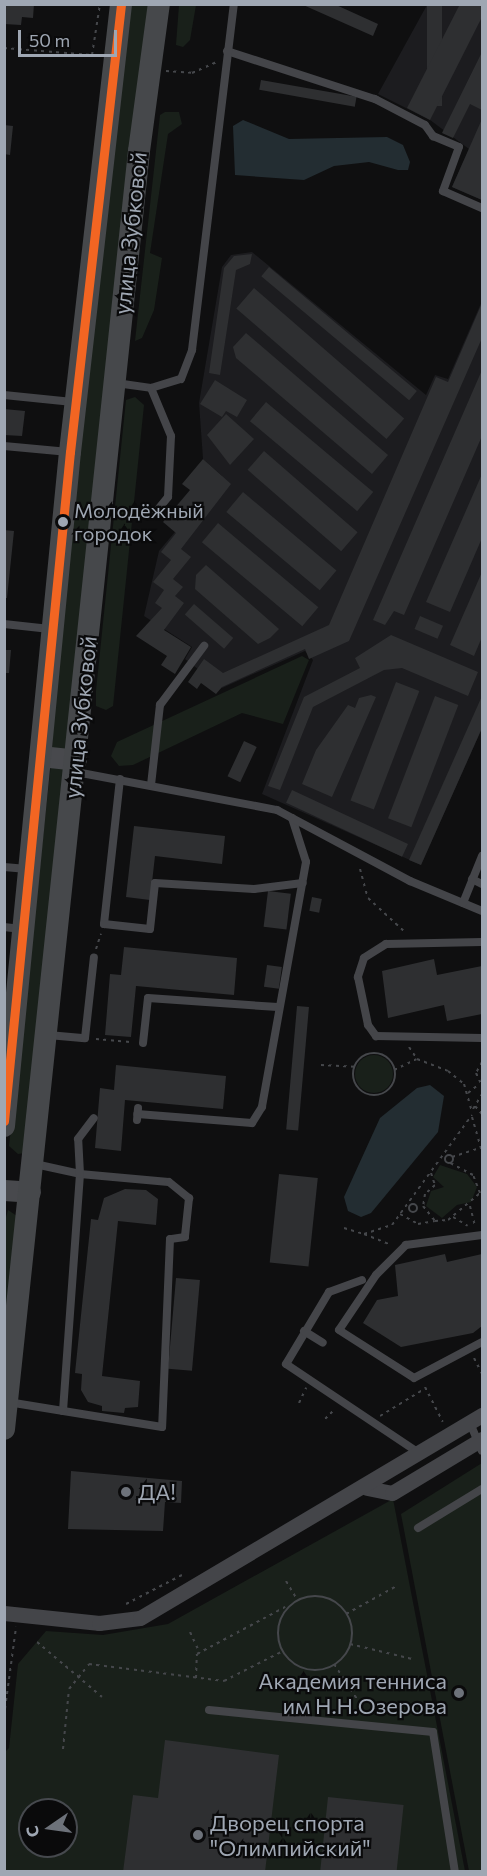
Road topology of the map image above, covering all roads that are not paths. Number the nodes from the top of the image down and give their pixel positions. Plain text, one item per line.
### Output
1 (121, 4) edge
2 (159, 4) edge
3 (234, 4) edge
4 (227, 51) junction
5 (483, 208) edge
6 (114, 383) junction
7 (151, 388) junction
8 (4, 395) edge
9 (75, 402) junction
10 (4, 446) edge
11 (70, 452) junction
12 (156, 512) dead end
13 (4, 624) edge
14 (51, 629) junction
15 (204, 645) dead end
16 (40, 756) junction
17 (75, 766) junction
18 (120, 779) junction
19 (151, 785) junction
20 (292, 818) junction
21 (483, 856) edge
22 (4, 867) edge
23 (29, 869) junction
24 (472, 879) junction
25 (303, 883) junction
26 (483, 884) edge
27 (463, 903) junction
28 (483, 910) edge
29 (14, 928) edge
30 (483, 942) edge
31 (94, 957) road end
32 (278, 1007) junction
33 (47, 1035) junction
34 (483, 1038) edge
35 (143, 1043) road end
36 (137, 1114) dead end
37 (94, 1118) dead end
38 (4, 1126) edge
39 (33, 1164) junction
40 (80, 1174) junction
41 (4, 1190) edge
42 (30, 1192) junction
43 (478, 1232) edge
44 (362, 1280) dead end
45 (304, 1330) junction
46 (483, 1342) edge
47 (323, 1343) dead end
48 (8, 1402) junction
49 (63, 1411) junction
50 (476, 1419) edge
51 (4, 1429) edge
52 (482, 1443) edge
53 (421, 1454) junction
54 (367, 1488) junction
55 (483, 1489) edge
56 (418, 1528) dead end
57 (11, 1613) edge
58 (209, 1710) dead end
59 (455, 1872) edge

1 - 9 main road, улица Зубковой
2 - 6 main road, улица Зубковой
3 - 4 lane
4 - 5 lane
4 - 7 lane
6 - 7 lane
6 - 17 main road, улица Зубковой
7 - 12 lane
8 - 9 lane
9 - 11 main road, улица Зубковой
10 - 11 lane
11 - 14 main road, улица Зубковой
13 - 14 lane
14 - 16 main road, улица Зубковой
15 - 19 lane
16 - 17 street
16 - 23 main road, улица Зубковой
17 - 18 lane
17 - 33 main road, улица Зубковой
18 - 19 lane
18 - 25 lane
19 - 20 lane
20 - 25 lane
20 - 27 lane
21 - 24 lane
22 - 23 lane
23 - 29 main road, улица Зубковой
24 - 26 lane
24 - 27 lane
25 - 32 lane
27 - 28 lane
29 - 38 main road, улица Зубковой
30 - 34 lane
31 - 33 lane
32 - 35 lane
32 - 36 lane
33 - 39 main road, улица Зубковой
37 - 40 lane
39 - 40 lane
39 - 42 main road, улица Зубковой
40 - 49 lane
40 - 49 lane
41 - 42 street
42 - 48 main road, улица Зубковой
43 - 46 lane
44 - 45 lane
45 - 47 lane
45 - 53 lane
48 - 49 lane
48 - 51 main road, улица Зубковой
50 - 52 lane
50 - 53 street
52 - 54 street
53 - 54 street
54 - 57 street
55 - 56 lane
58 - 59 lane

